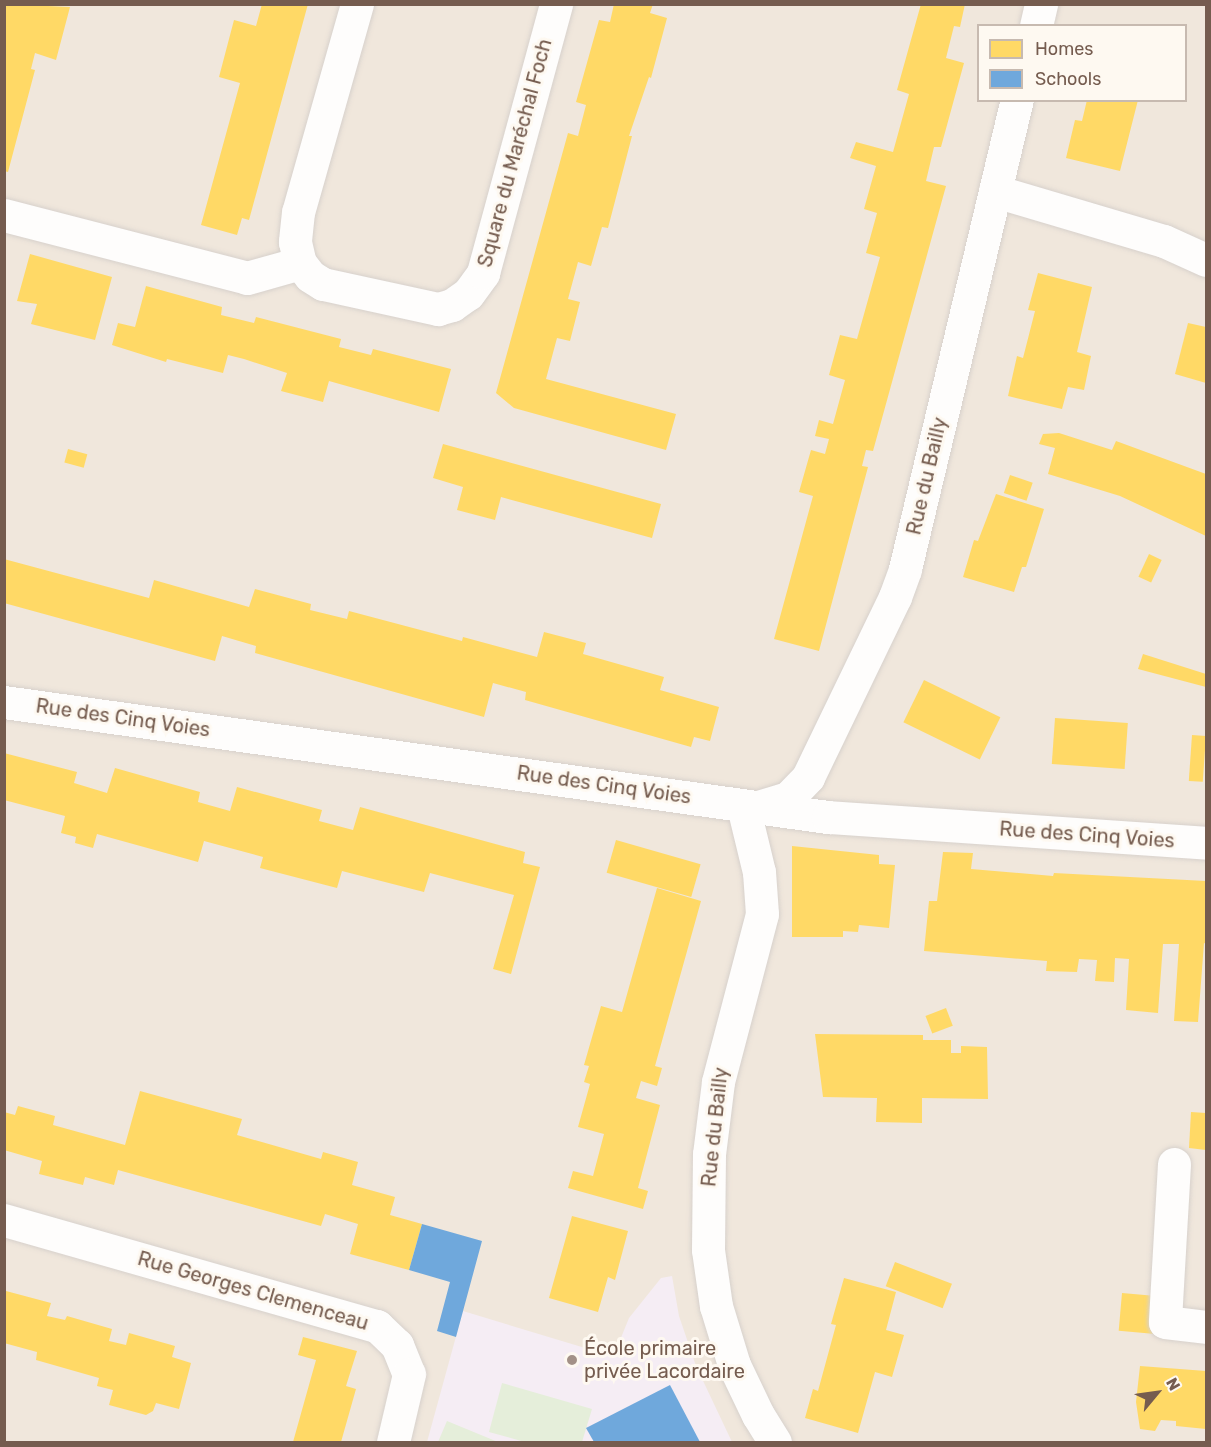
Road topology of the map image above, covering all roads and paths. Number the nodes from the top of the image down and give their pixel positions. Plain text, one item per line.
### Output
1 (357, 4) edge
2 (556, 4) edge
3 (1041, 4) edge
4 (1036, 24) edge
5 (1017, 102) edge
6 (995, 191) junction
7 (4, 215) edge
8 (1206, 260) edge
9 (300, 263) junction
10 (4, 702) edge
11 (750, 806) junction
12 (1206, 843) edge
13 (1174, 1164) dead end
14 (4, 1220) edge
15 (1206, 1327) edge
16 (393, 1443) edge
17 (775, 1443) edge

1 - 9 street
2 - 9 street, Square du Maréchal Foch
3 - 4 street
5 - 6 street, Rue du Bailly
6 - 8 street
6 - 11 street, Rue du Bailly
7 - 9 street
10 - 11 street, Rue des Cinq Voies
11 - 12 street, Rue des Cinq Voies
11 - 17 street, Rue du Bailly
13 - 15 street
14 - 16 street, Rue Georges Clemenceau

